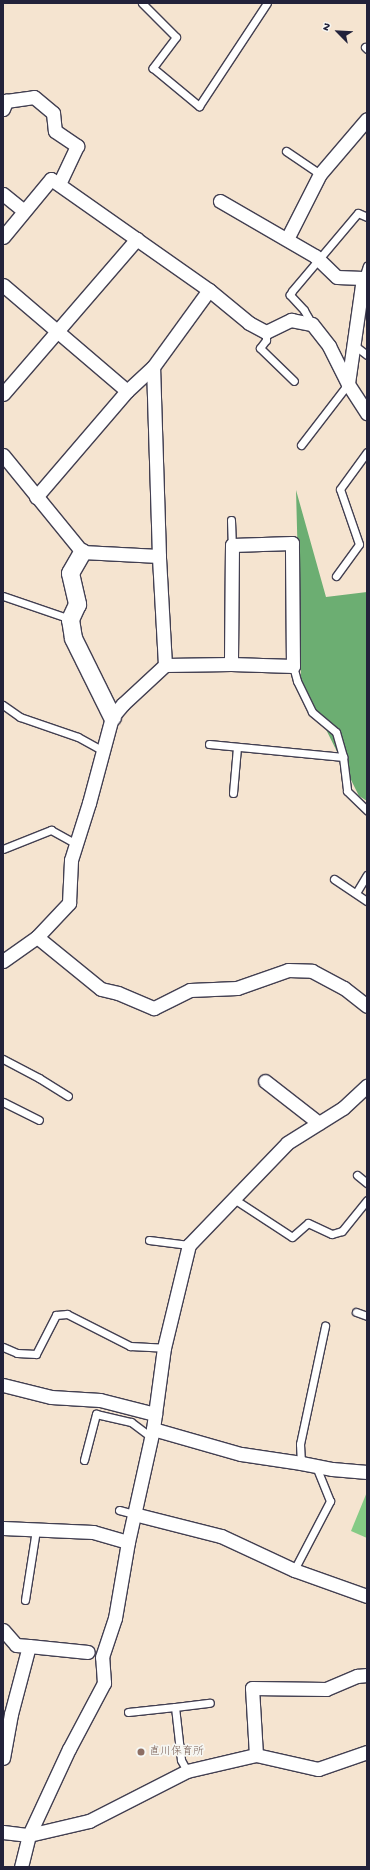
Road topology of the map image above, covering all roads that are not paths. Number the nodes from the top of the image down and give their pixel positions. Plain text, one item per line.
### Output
1 (142, 3) edge
2 (267, 3) edge
3 (3, 109) edge
4 (367, 119) edge
5 (286, 151) dead end
6 (320, 174) junction
7 (59, 184) junction
8 (3, 194) edge
9 (220, 201) dead end
10 (24, 211) junction
11 (367, 218) edge
12 (3, 237) edge
13 (137, 239) junction
14 (287, 239) junction
15 (319, 260) junction
16 (365, 272) edge
17 (3, 285) edge
18 (209, 290) junction
19 (312, 324) junction
20 (57, 332) junction
21 (266, 332) junction
22 (354, 345) junction
23 (367, 355) edge
24 (153, 367) junction
25 (294, 381) dead end
26 (348, 384) junction
27 (127, 391) junction
28 (3, 394) edge
29 (367, 412) edge
30 (301, 445) dead end
31 (367, 452) edge
32 (3, 455) edge
33 (36, 497) junction
34 (231, 520) dead end
35 (232, 545) junction
36 (82, 552) junction
37 (159, 556) junction
38 (336, 576) dead end
39 (3, 596) edge
40 (70, 619) junction
41 (231, 664) junction
42 (165, 665) junction
43 (293, 666) junction
44 (3, 705) edge
45 (112, 717) junction
46 (209, 744) dead end
47 (237, 747) junction
48 (103, 751) junction
49 (343, 757) junction
50 (233, 793) dead end
51 (367, 810) edge
52 (76, 844) junction
53 (3, 849) edge
54 (367, 874) edge
55 (334, 879) dead end
56 (356, 893) junction
57 (367, 901) edge
58 (37, 937) junction
59 (3, 961) edge
60 (367, 1006) edge
61 (3, 1059) edge
62 (265, 1081) dead end
63 (367, 1086) edge
64 (68, 1096) dead end
65 (3, 1102) edge
66 (39, 1120) dead end
67 (319, 1123) junction
68 (357, 1175) dead end
69 (367, 1183) edge
70 (234, 1199) junction
71 (367, 1200) edge
72 (149, 1240) dead end
73 (189, 1246) junction
74 (356, 1312) dead end
75 (367, 1316) edge
76 (325, 1326) dead end
77 (3, 1347) edge
78 (164, 1348) junction
79 (3, 1385) edge
80 (155, 1414) junction
81 (152, 1433) junction
82 (84, 1460) dead end
83 (301, 1463) junction
84 (316, 1467) junction
85 (367, 1472) edge
86 (119, 1510) dead end
87 (134, 1514) junction
88 (3, 1528) edge
89 (36, 1530) junction
90 (128, 1542) junction
91 (294, 1570) junction
92 (367, 1596) edge
93 (25, 1600) dead end
94 (3, 1630) edge
95 (30, 1646) junction
96 (88, 1652) dead end
97 (367, 1675) edge
98 (210, 1703) dead end
99 (175, 1707) junction
100 (7, 1712) edge
101 (128, 1712) dead end
102 (367, 1752) edge
103 (256, 1754) junction
104 (3, 1758) edge
105 (187, 1771) junction
106 (3, 1832) edge
107 (29, 1835) junction
108 (21, 1867) edge

1 - 2 lane
3 - 7 street
4 - 6 street
5 - 6 lane
6 - 14 street
7 - 10 street
7 - 13 street
8 - 10 street
9 - 14 street
10 - 12 street
11 - 15 lane
13 - 18 street
13 - 20 street
14 - 15 street
15 - 16 street
15 - 19 lane
16 - 22 street
17 - 20 street
18 - 21 street
18 - 24 street
19 - 21 street
19 - 26 street
20 - 27 street
20 - 28 street
21 - 25 lane
22 - 23 lane
22 - 26 street
24 - 27 street
24 - 37 street
26 - 29 street
26 - 30 lane
27 - 33 street
31 - 38 lane
32 - 33 street
33 - 36 street
34 - 35 lane
35 - 41 street
35 - 43 street
36 - 37 street
36 - 40 street
37 - 42 street
39 - 40 lane
40 - 45 street
41 - 42 street
41 - 43 street
42 - 45 street
43 - 49 lane
44 - 48 lane
45 - 48 street
46 - 47 lane
47 - 49 lane
47 - 50 lane
48 - 52 street
49 - 51 lane
52 - 53 lane
52 - 58 street
54 - 56 lane
55 - 56 lane
56 - 57 lane
58 - 59 street
58 - 60 street
61 - 64 lane
62 - 67 street
63 - 67 street
65 - 66 lane
67 - 70 street
68 - 69 lane
70 - 71 lane
70 - 73 street
72 - 73 lane
73 - 78 street
74 - 75 lane
76 - 83 lane
77 - 78 lane
78 - 80 street
79 - 80 street
80 - 81 street
81 - 82 lane
81 - 83 street
81 - 87 street
83 - 84 street
84 - 85 street
84 - 91 lane
86 - 87 lane
87 - 90 street
87 - 91 street
88 - 89 street
89 - 90 street
89 - 93 lane
90 - 107 street
91 - 92 street
94 - 95 street
95 - 96 street
95 - 100 street
97 - 103 street
98 - 99 lane
99 - 101 lane
99 - 105 lane
100 - 104 street
102 - 103 street
103 - 105 street
105 - 107 street
106 - 107 street
107 - 108 street

